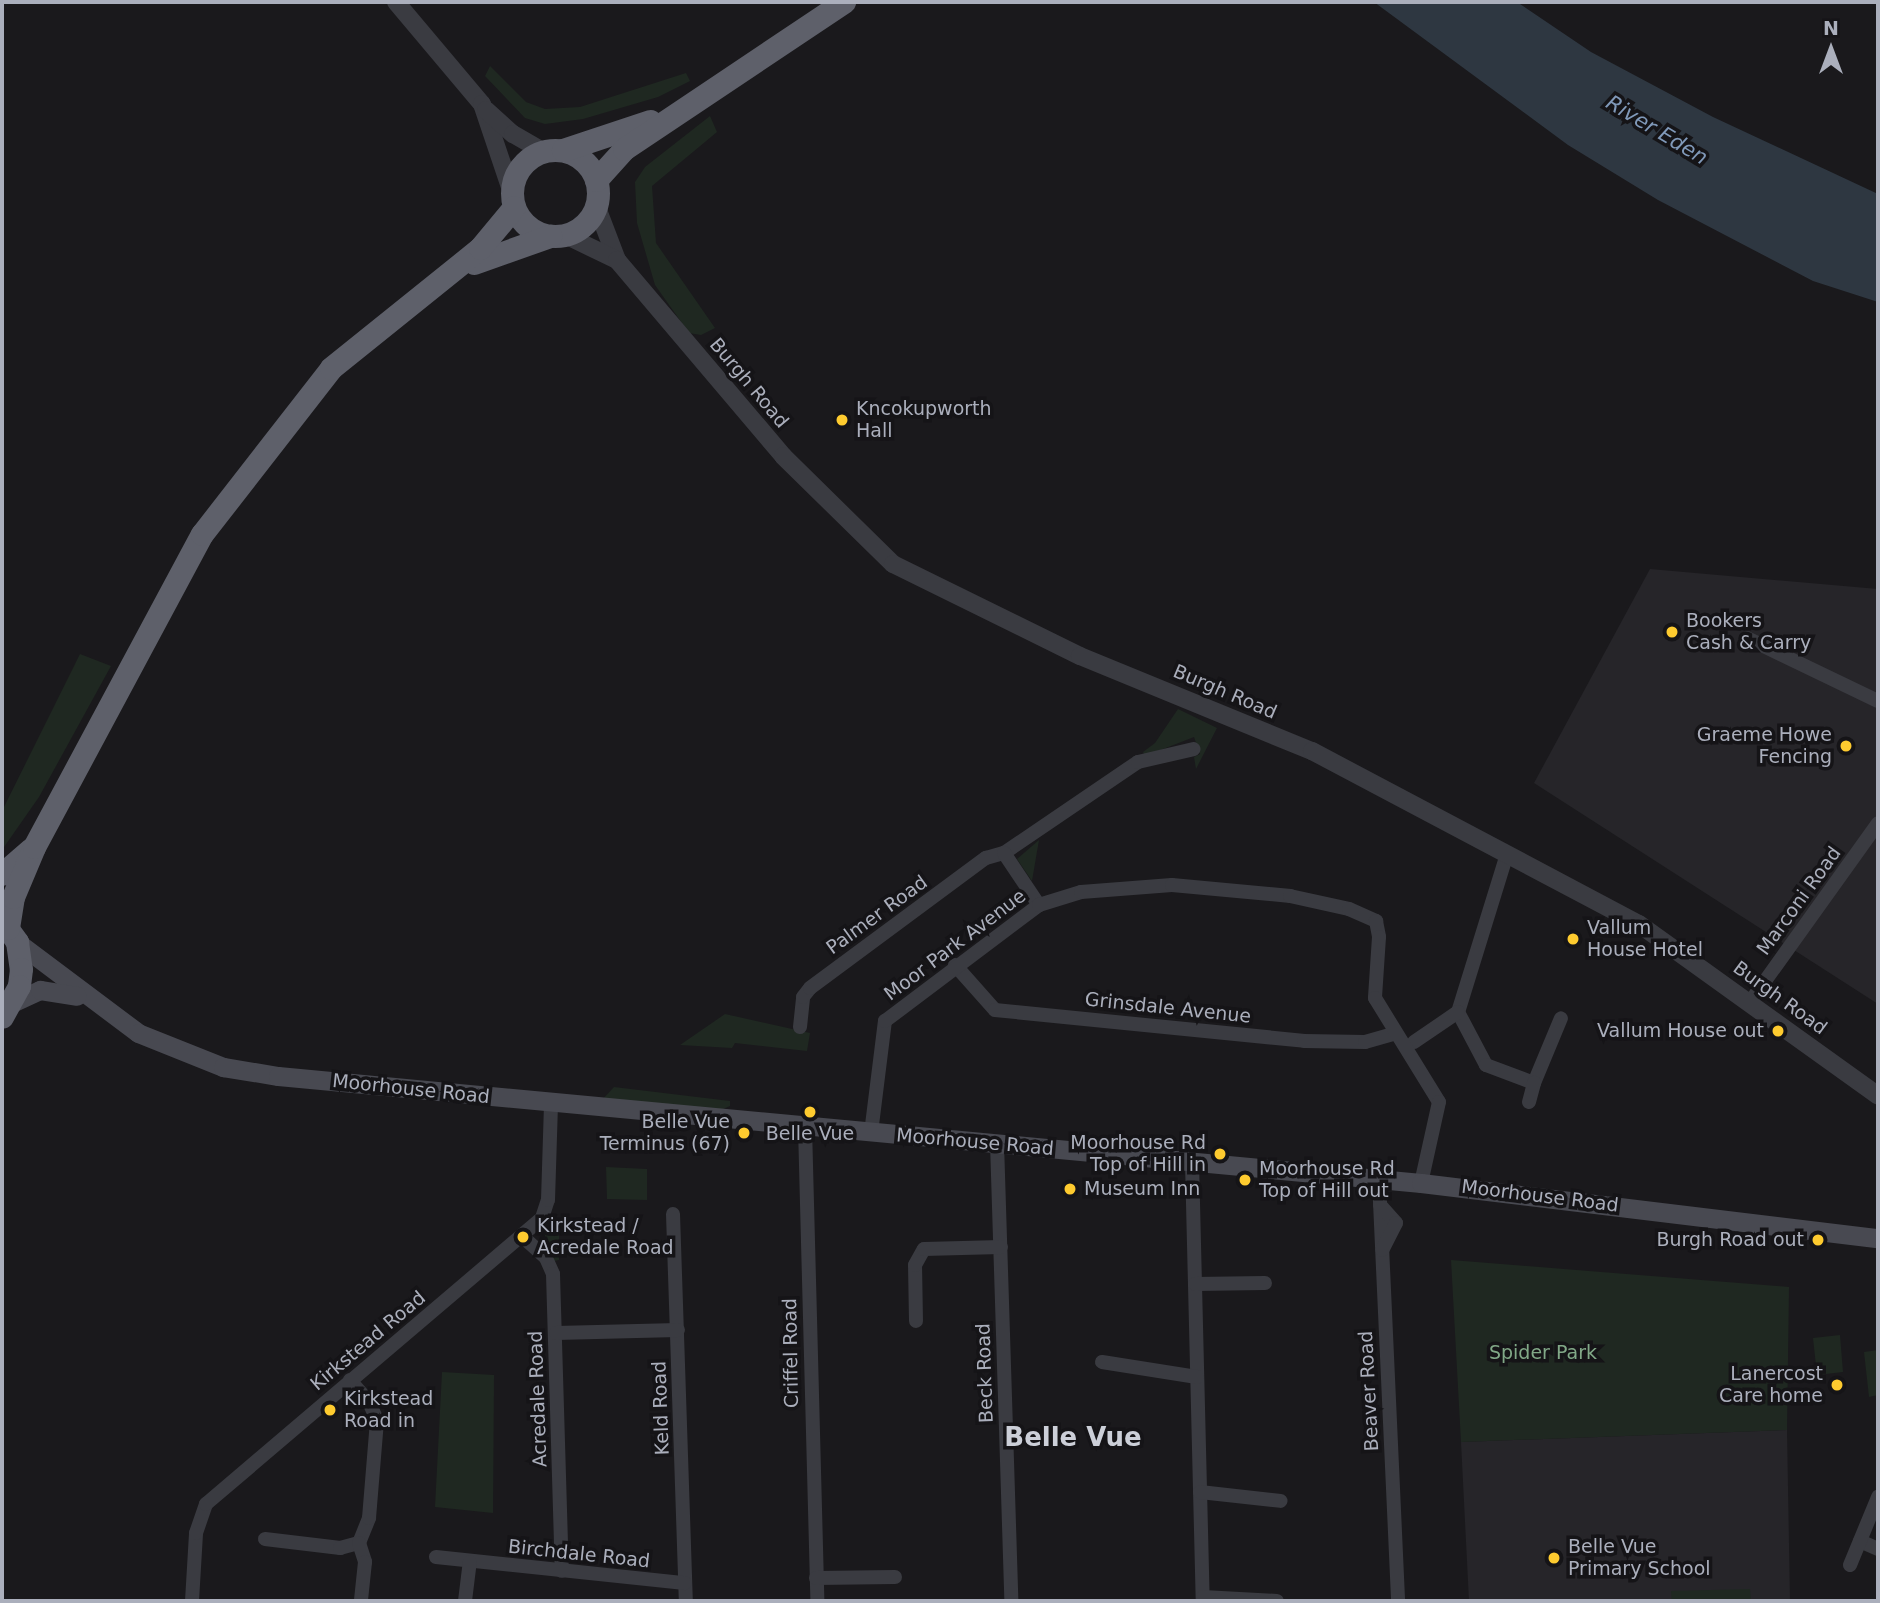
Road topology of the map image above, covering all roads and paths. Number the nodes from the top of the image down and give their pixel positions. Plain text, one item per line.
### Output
1 (396, 2) edge
2 (844, 2) edge
3 (483, 108) junction
4 (676, 112) junction
5 (552, 150) junction
6 (596, 180) junction
7 (513, 199) junction
8 (596, 205) junction
9 (558, 235) junction
10 (617, 260) junction
11 (452, 272) junction
12 (1746, 638) dead end
13 (1878, 701) edge
14 (1194, 749) dead end
15 (1878, 823) edge
16 (34, 847) junction
17 (1004, 853) junction
18 (1507, 854) junction
19 (2, 874) edge
20 (1040, 905) junction
21 (9, 930) edge
22 (955, 965) junction
23 (88, 1000) junction
24 (1750, 1002) junction
25 (1458, 1012) junction
26 (5, 1013) edge
27 (1561, 1018) dead end
28 (800, 1027) dead end
29 (1396, 1033) junction
30 (1414, 1042) dead end
31 (1534, 1083) junction
32 (1878, 1096) edge
33 (1529, 1102) dead end
34 (551, 1104) junction
35 (805, 1127) junction
36 (871, 1133) junction
37 (997, 1143) junction
38 (1192, 1161) junction
39 (1379, 1180) junction
40 (1421, 1183) junction
41 (673, 1214) dead end
42 (523, 1237) junction
43 (1878, 1238) edge
44 (1000, 1247) junction
45 (1265, 1283) dead end
46 (1195, 1284) junction
47 (916, 1321) dead end
48 (678, 1330) junction
49 (556, 1333) junction
50 (1102, 1362) dead end
51 (1197, 1377) junction
52 (350, 1380) junction
53 (1200, 1492) junction
54 (1878, 1497) edge
55 (1280, 1502) dead end
56 (265, 1539) dead end
57 (1860, 1541) junction
58 (359, 1543) junction
59 (1878, 1549) edge
60 (436, 1557) dead end
61 (470, 1562) junction
62 (1850, 1565) dead end
63 (562, 1571) junction
64 (895, 1577) dead end
65 (816, 1578) junction
66 (685, 1583) junction
67 (1203, 1599) edge
68 (192, 1601) edge
69 (361, 1601) edge
70 (465, 1601) edge
71 (686, 1601) edge
72 (817, 1601) edge
73 (1011, 1601) edge
74 (1277, 1601) edge
75 (1398, 1601) edge

1 - 3 street
2 - 4 highway
3 - 5 street
3 - 7 street
4 - 5 highway
4 - 6 highway
5 - 6 highway
5 - 7 highway
6 - 8 highway
7 - 9 highway
7 - 11 highway
8 - 9 highway
8 - 10 street, Burgh Road
9 - 10 street, Burgh Road
9 - 11 highway
10 - 18 street, Burgh Road
11 - 16 highway
12 - 13 street
14 - 17 street, Palmer Road
15 - 24 street, Marconi Road
16 - 19 highway
16 - 21 highway
17 - 20 street
17 - 28 street, Palmer Road
18 - 24 street, Burgh Road
18 - 25 street
20 - 22 street, Moor Park Avenue
20 - 29 street, Moor Park Avenue
21 - 23 main road, Moorhouse Road
21 - 26 highway
22 - 29 street, Grinsdale Avenue
22 - 36 street, Moor Park Avenue
23 - 26 main road, Moorhouse Road
23 - 34 main road, Moorhouse Road
24 - 32 street, Burgh Road
25 - 30 street
25 - 31 street
27 - 31 street
29 - 40 street, Moor Park Avenue
31 - 33 street
34 - 35 main road, Moorhouse Road
34 - 42 street, Kirkstead Road
35 - 36 main road, Moorhouse Road
35 - 65 street, Criffel Road
36 - 37 main road, Moorhouse Road
37 - 38 main road, Moorhouse Road
37 - 44 street, Beck Road
38 - 39 main road, Moorhouse Road
38 - 46 street
39 - 40 main road, Moorhouse Road
39 - 75 street, Beaver Road
40 - 43 main road, Moorhouse Road
41 - 48 street, Keld Road
42 - 49 street, Acredale Road
42 - 52 street, Kirkstead Road
44 - 47 street
44 - 73 street, Beck Road
45 - 46 street
46 - 51 street
48 - 49 street
48 - 66 street, Keld Road
49 - 63 street, Acredale Road
50 - 51 street
51 - 53 street
52 - 58 street
52 - 68 street, Kirkstead Road
53 - 55 street
53 - 67 street
54 - 57 street
56 - 58 street
57 - 59 street
57 - 62 street
58 - 69 street
60 - 61 street, Birchdale Road
61 - 63 street, Birchdale Road
61 - 70 street
63 - 66 street, Birchdale Road
64 - 65 street
65 - 72 street, Criffel Road
66 - 71 street, Keld Road
67 - 74 street

